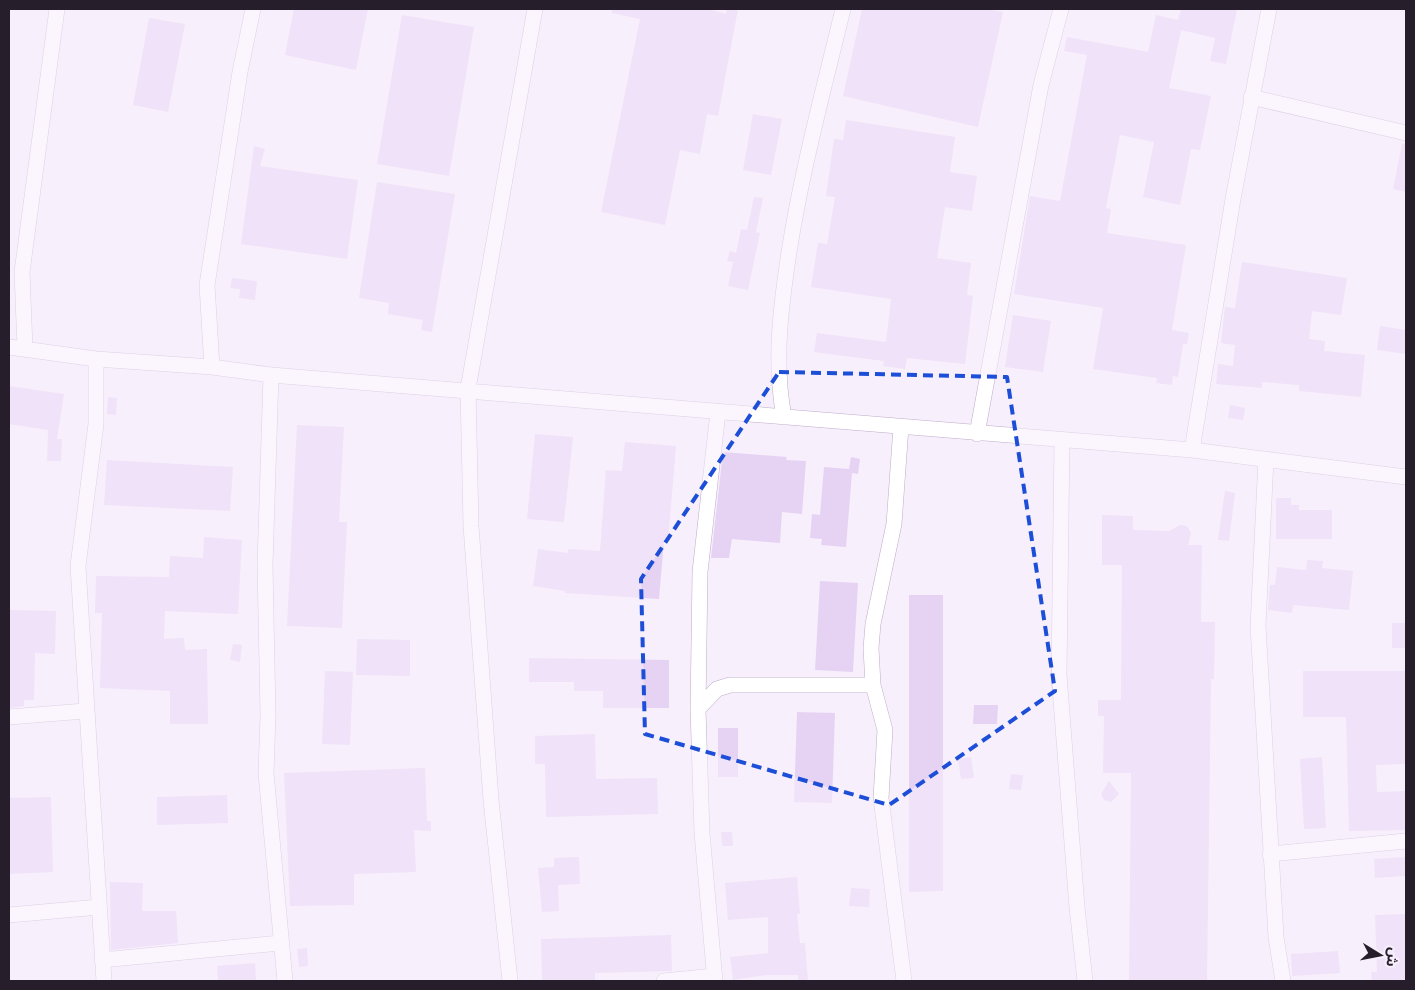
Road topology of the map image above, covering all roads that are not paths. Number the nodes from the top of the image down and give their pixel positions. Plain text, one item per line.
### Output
1 (57, 9) edge
2 (253, 9) edge
3 (535, 9) edge
4 (843, 9) edge
5 (1061, 9) edge
6 (1269, 9) edge
7 (1251, 97) junction
8 (1406, 133) edge
9 (9, 347) edge
10 (25, 348) junction
11 (96, 360) junction
12 (212, 367) junction
13 (270, 375) junction
14 (468, 390) junction
15 (718, 412) junction
16 (784, 417) junction
17 (900, 427) junction
18 (977, 434) junction
19 (1062, 440) junction
20 (1192, 450) junction
21 (1266, 458) junction
22 (1406, 477) edge
23 (873, 685) junction
24 (698, 709) junction
25 (85, 711) junction
26 (9, 716) edge
27 (1406, 841) edge
28 (1270, 854) junction
29 (99, 907) junction
30 (9, 915) edge
31 (280, 943) junction
32 (102, 960) junction
33 (715, 979) edge
34 (104, 981) edge
35 (285, 981) edge
36 (510, 981) edge
37 (664, 981) edge
38 (904, 981) edge
39 (1085, 981) edge
40 (1283, 981) edge

1 - 10 street
2 - 12 street
3 - 14 street
4 - 16 street
5 - 18 street
6 - 7 street
7 - 8 street
7 - 20 street
9 - 10 street
10 - 11 street
11 - 12 street
11 - 25 street
12 - 13 street
13 - 14 street
13 - 31 street
14 - 15 street
14 - 36 street
15 - 16 street
15 - 24 street
16 - 17 street
17 - 18 street
17 - 23 street
18 - 19 street
19 - 20 street
19 - 39 street
20 - 21 street
21 - 22 street
21 - 28 street
23 - 24 street
23 - 38 street
24 - 33 street
25 - 26 street
25 - 29 street
27 - 28 street
28 - 40 street
29 - 30 street
29 - 32 street
31 - 32 street
31 - 35 street
32 - 34 street
33 - 37 street

